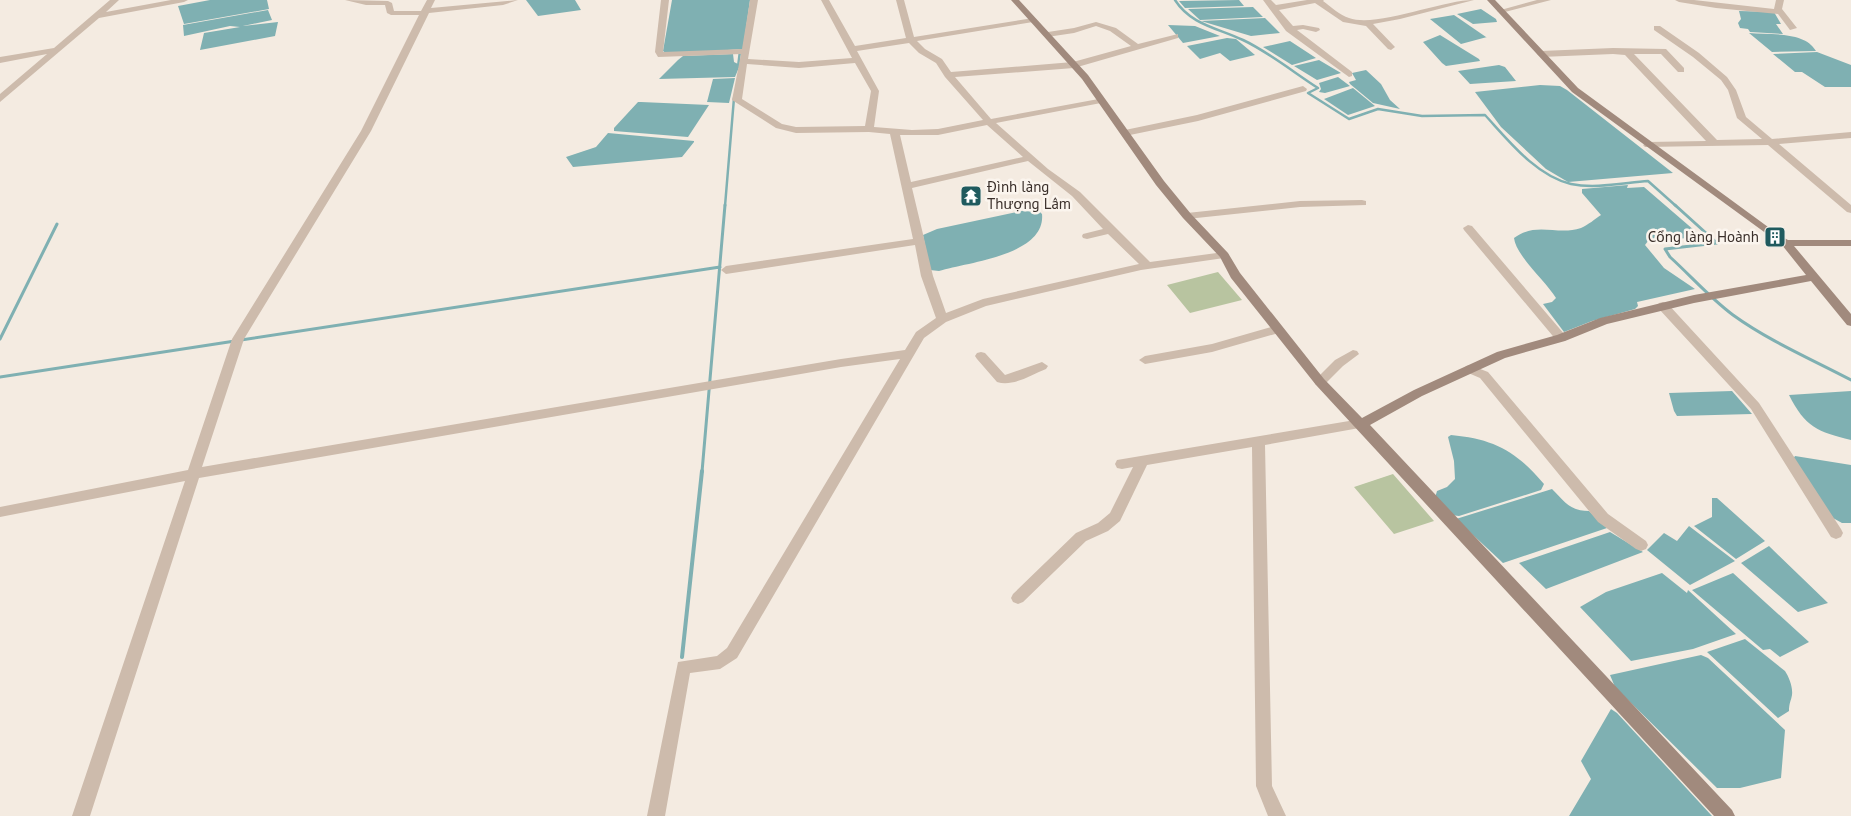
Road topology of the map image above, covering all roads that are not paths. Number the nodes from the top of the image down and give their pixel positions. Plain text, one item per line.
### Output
1 (115, 0) edge
2 (184, 0) edge
3 (349, 0) edge
4 (514, 0) edge
5 (665, 0) edge
6 (754, 0) edge
7 (825, 0) edge
8 (900, 0) edge
9 (1015, 0) edge
10 (1267, 0) edge
11 (1319, 0) edge
12 (1470, 0) edge
13 (1491, 0) edge
14 (1547, 0) edge
15 (1679, 0) edge
16 (1780, 0) edge
17 (427, 8) edge
18 (1275, 8) junction
19 (1501, 11) junction
20 (1780, 12) junction
21 (96, 16) junction
22 (1034, 20) junction
23 (1362, 23) junction
24 (1656, 28) dead end
25 (1793, 28) dead end
26 (1289, 29) junction
27 (1316, 30) dead end
28 (1047, 35) junction
29 (1175, 36) dead end
30 (911, 40) junction
31 (1137, 47) junction
32 (1391, 47) dead end
33 (853, 49) junction
34 (53, 50) junction
35 (1663, 51) junction
36 (1623, 52) junction
37 (1691, 52) junction
38 (1541, 54) junction
39 (746, 56) junction
40 (0, 60) edge
41 (857, 60) junction
42 (1074, 65) junction
43 (1681, 70) dead end
44 (1349, 74) dead end
45 (948, 75) junction
46 (1303, 89) dead end
47 (0, 99) edge
48 (1101, 100) junction
49 (989, 122) junction
50 (869, 129) junction
51 (894, 131) junction
52 (1125, 134) junction
53 (1851, 135) edge
54 (1713, 142) junction
55 (1769, 142) junction
56 (1648, 145) junction
57 (1030, 158) junction
58 (907, 186) junction
59 (1362, 203) dead end
60 (1851, 210) edge
61 (1187, 216) junction
62 (1468, 228) dead end
63 (1110, 230) junction
64 (1087, 236) dead end
65 (1779, 239) junction
66 (919, 241) junction
67 (1851, 243) edge
68 (1224, 256) junction
69 (1148, 266) junction
70 (726, 270) dead end
71 (1815, 277) junction
72 (1663, 306) junction
73 (942, 319) junction
74 (1851, 322) edge
75 (1278, 329) junction
76 (1561, 338) junction
77 (909, 354) junction
78 (1353, 354) dead end
79 (981, 356) dead end
80 (1145, 360) dead end
81 (1042, 366) dead end
82 (1470, 369) junction
83 (1320, 382) junction
84 (1361, 424) junction
85 (1258, 442) junction
86 (1143, 460) junction
87 (1122, 464) dead end
88 (194, 474) junction
89 (0, 512) edge
90 (1836, 533) dead end
91 (1642, 546) dead end
92 (1018, 598) dead end
93 (81, 816) edge
94 (656, 816) edge
95 (1277, 816) edge
96 (1726, 816) edge

1 - 21 street
2 - 21 street
3 - 17 street
4 - 17 street
5 - 39 street
6 - 39 street
7 - 33 street
8 - 30 street
9 - 22 street
10 - 18 street
11 - 18 street
11 - 23 street
12 - 23 street
13 - 19 street
14 - 19 street
15 - 20 street
16 - 20 street
17 - 88 street
18 - 26 street
19 - 38 street
20 - 25 street
21 - 34 street
22 - 28 street
22 - 30 street
23 - 32 street
24 - 37 street
26 - 27 street
26 - 44 street
28 - 31 street
28 - 42 street
29 - 31 street
30 - 33 street
30 - 45 street
31 - 42 street
33 - 41 street
34 - 40 street
34 - 47 street
35 - 36 street
35 - 37 street
35 - 43 street
36 - 38 street
36 - 54 street
37 - 55 street
38 - 56 street
39 - 41 street
39 - 50 street
41 - 50 street
42 - 45 street
42 - 48 street
45 - 49 street
46 - 52 street
48 - 49 street
48 - 52 street
49 - 51 street
49 - 57 street
50 - 51 street
51 - 58 street
52 - 61 street
53 - 55 street
54 - 55 street
54 - 56 street
55 - 60 street
56 - 65 street
57 - 58 street
57 - 63 street
58 - 66 street
59 - 61 street
61 - 68 street
62 - 76 street
63 - 64 street
63 - 69 street
65 - 67 street
65 - 71 street
66 - 70 street
66 - 73 street
68 - 69 street
68 - 75 street
69 - 73 street
71 - 72 street
71 - 74 street
72 - 76 street
72 - 90 street
73 - 77 street
75 - 80 street
75 - 83 street
76 - 82 street
77 - 88 street
77 - 94 street
78 - 83 street
79 - 81 street
82 - 84 street
82 - 91 street
83 - 84 street
84 - 85 street
84 - 96 street
85 - 86 street
85 - 95 street
86 - 87 street
86 - 92 street
88 - 89 street
88 - 93 street

